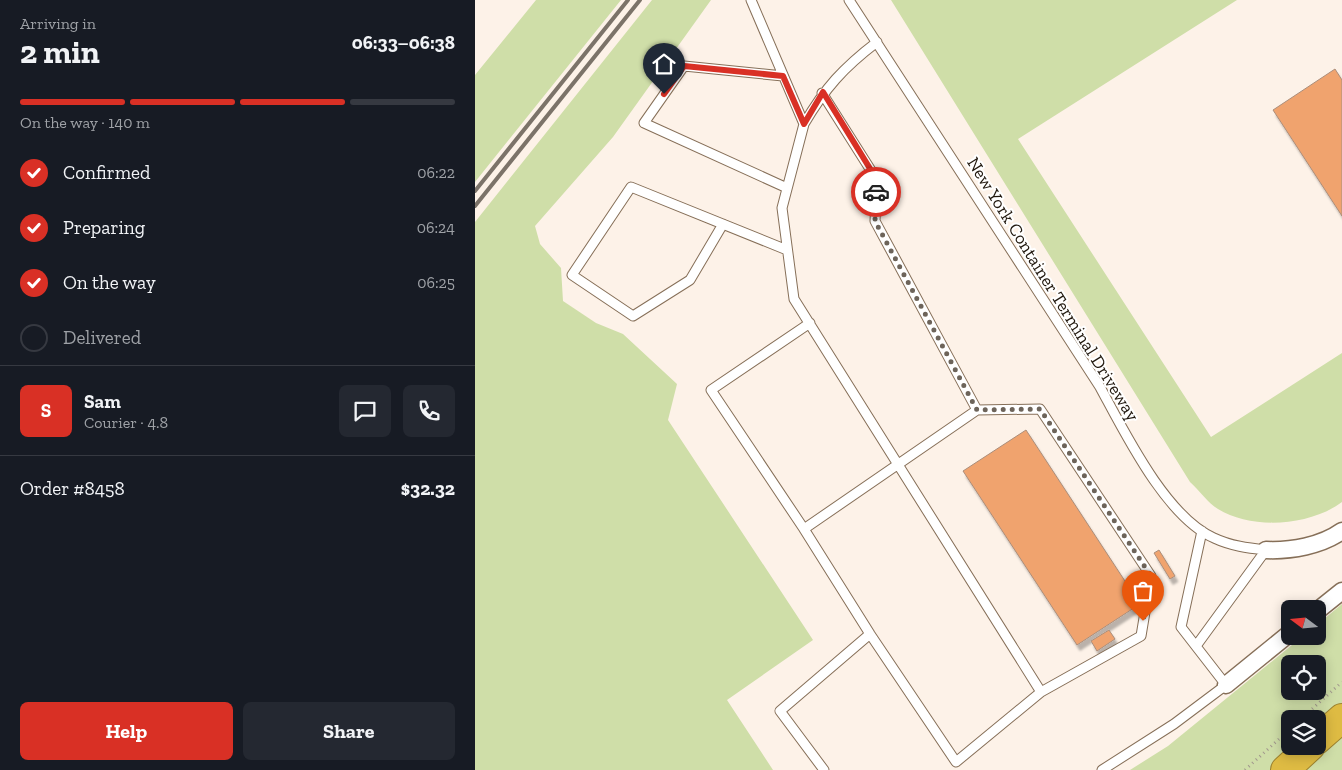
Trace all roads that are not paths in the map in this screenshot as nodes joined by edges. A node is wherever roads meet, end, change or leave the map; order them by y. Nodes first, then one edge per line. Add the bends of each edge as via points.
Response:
1 (751, 0) edge
2 (849, 0) edge
3 (877, 42) junction
4 (783, 76) junction
5 (823, 92) junction
6 (804, 124) junction
7 (787, 188) junction
8 (723, 224) junction
9 (787, 250) junction
10 (809, 323) junction
11 (977, 410) junction
12 (898, 465) junction
13 (804, 528) junction
14 (1202, 531) junction
15 (1342, 531) edge
16 (1266, 550) junction
17 (1342, 591) edge
18 (1326, 603) edge
19 (870, 634) junction
20 (1281, 640) edge
21 (1196, 646) junction
22 (1226, 685) junction
23 (1041, 692) junction
24 (1342, 718) edge
25 (1326, 732) edge
26 (1301, 755) edge
27 (824, 770) edge
28 (1102, 770) edge
29 (1285, 770) edge

1 - 4 lane
2 - 3 lane, New York Container Terminal Driveway
3 - 5 lane via 848,64
3 - 14 lane, New York Container Terminal Driveway via 1100,387 1162,491 1181,514
4 - 6 lane
4 - 7 lane via 684,66 644,123
5 - 6 lane
5 - 11 lane via 877,180 875,221
6 - 7 lane
7 - 9 lane via 781,208
8 - 8 lane via 631,187 572,275 633,316 691,280
8 - 9 lane
9 - 10 lane via 794,299
10 - 12 lane
10 - 13 lane via 711,390
11 - 12 lane
11 - 23 lane via 1040,409 1151,576 1141,636
12 - 13 lane
12 - 23 lane
13 - 19 lane
14 - 16 lane, New York Container Terminal Driveway via 1225,543
14 - 21 lane via 1181,627
15 - 16 street via 1310,545 1282,551
16 - 21 lane
17 - 18 street
19 - 23 lane via 956,762
19 - 27 lane via 780,711
20 - 22 street
21 - 22 lane
22 - 28 lane via 1174,724
24 - 25 highway
26 - 29 highway

